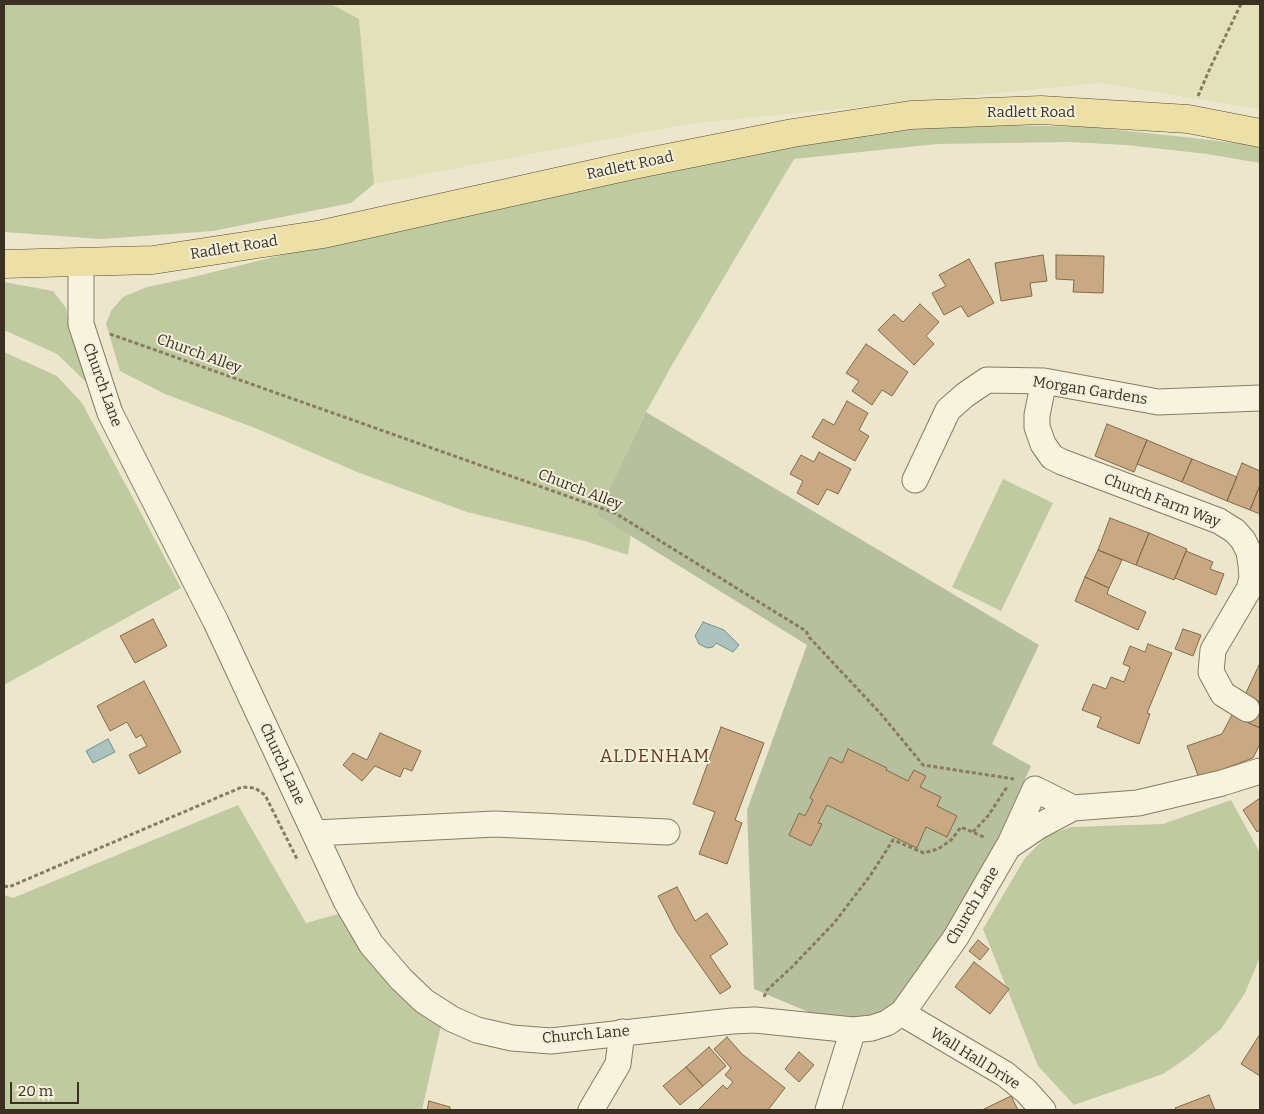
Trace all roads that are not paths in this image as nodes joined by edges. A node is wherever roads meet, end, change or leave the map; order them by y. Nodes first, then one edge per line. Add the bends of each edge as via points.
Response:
1 (1260, 133) edge
2 (81, 263) junction
3 (4, 264) edge
4 (1044, 381) junction
5 (1260, 398) edge
6 (914, 480) dead end
7 (1248, 709) dead end
8 (1260, 771) edge
9 (1073, 808) junction
10 (667, 832) dead end
11 (314, 833) junction
12 (1008, 848) junction
13 (903, 1012) junction
14 (853, 1030) junction
15 (622, 1032) junction
16 (591, 1110) edge
17 (828, 1110) edge
18 (1043, 1110) edge

1 - 2 main road, Radlett Road via 1188,119 1041,110 911,115 793,133 633,165 323,234 153,260
2 - 3 main road, Radlett Road
2 - 11 street, Church Lane via 81,324 110,413 216,622
4 - 5 street, Morgan Gardens via 1158,402
4 - 6 street, Morgan Gardens via 987,380 965,396 948,410
4 - 7 street, Church Farm Way via 1037,427 1052,457 1219,521 1243,540 1252,565 1249,589 1213,650 1211,672 1223,694
8 - 9 street, Church Lane via 1138,803
9 - 12 street, Church Lane
9 - 12 street via 1024,784
10 - 11 street via 495,824
11 - 15 street, Church Lane via 346,901 371,944 424,1001 452,1019 478,1030 512,1038 551,1041
12 - 13 street, Church Lane via 956,937
13 - 14 street, Church Lane via 887,1023
13 - 18 street, Wall Hall Drive via 1005,1074
14 - 15 street, Church Lane via 755,1020
14 - 17 street
15 - 16 street via 618,1064

